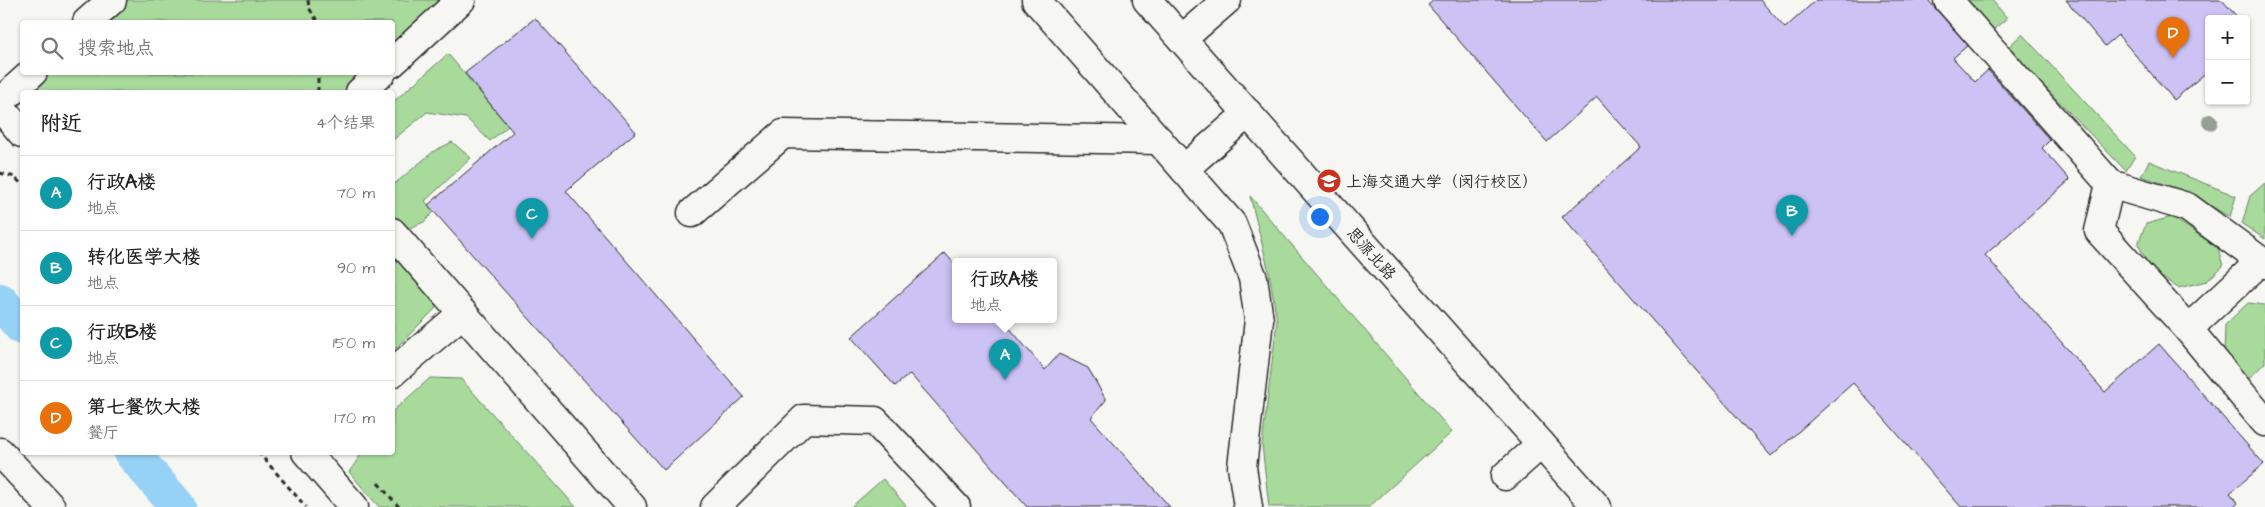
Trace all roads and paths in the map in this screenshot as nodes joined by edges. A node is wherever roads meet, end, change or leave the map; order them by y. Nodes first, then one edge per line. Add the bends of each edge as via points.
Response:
1 (112, 0) edge
2 (308, 0) edge
3 (461, 0) edge
4 (1036, 0) edge
5 (1147, 0) edge
6 (1227, 0) edge
7 (1948, 0) edge
8 (89, 20) edge
9 (317, 20) edge
10 (1182, 39) junction
11 (395, 60) edge
12 (30, 75) edge
13 (318, 75) edge
14 (379, 75) edge
15 (318, 90) edge
16 (362, 90) edge
17 (0, 102) edge
18 (0, 108) edge
19 (1248, 113) junction
20 (20, 131) edge
21 (1159, 140) junction
22 (1184, 169) junction
23 (0, 174) edge
24 (20, 183) edge
25 (2110, 184) junction
26 (692, 213) dead end
27 (395, 235) edge
28 (2263, 262) edge
29 (463, 313) junction
30 (2188, 330) junction
31 (395, 370) edge
32 (2265, 422) edge
33 (1541, 444) junction
34 (0, 452) edge
35 (261, 455) edge
36 (309, 455) edge
37 (1505, 476) dead end
38 (51, 507) edge
39 (306, 507) edge
40 (354, 507) edge
41 (632, 507) edge
42 (715, 507) edge
43 (956, 507) edge
44 (1248, 507) edge
45 (1597, 507) edge

1 - 8 lane
2 - 9 path
3 - 11 lane
4 - 21 lane
5 - 10 lane, 思源北路
6 - 10 lane
7 - 25 lane
10 - 19 lane, 思源北路
12 - 17 lane
13 - 15 path
14 - 16 lane
18 - 20 lane
19 - 22 lane
19 - 33 lane, 思源北路
21 - 22 lane
21 - 26 lane via 783,134
22 - 44 lane via 1232,224 1253,278 1259,320 1242,467
23 - 24 path via 15,177
25 - 28 lane via 2187,207
25 - 30 lane via 2099,231
27 - 29 lane
28 - 30 lane
29 - 31 lane
29 - 41 lane
30 - 32 lane
33 - 37 lane
33 - 45 lane, 思源北路
34 - 38 lane
35 - 39 path
36 - 40 lane
42 - 43 lane via 804,419 876,421

